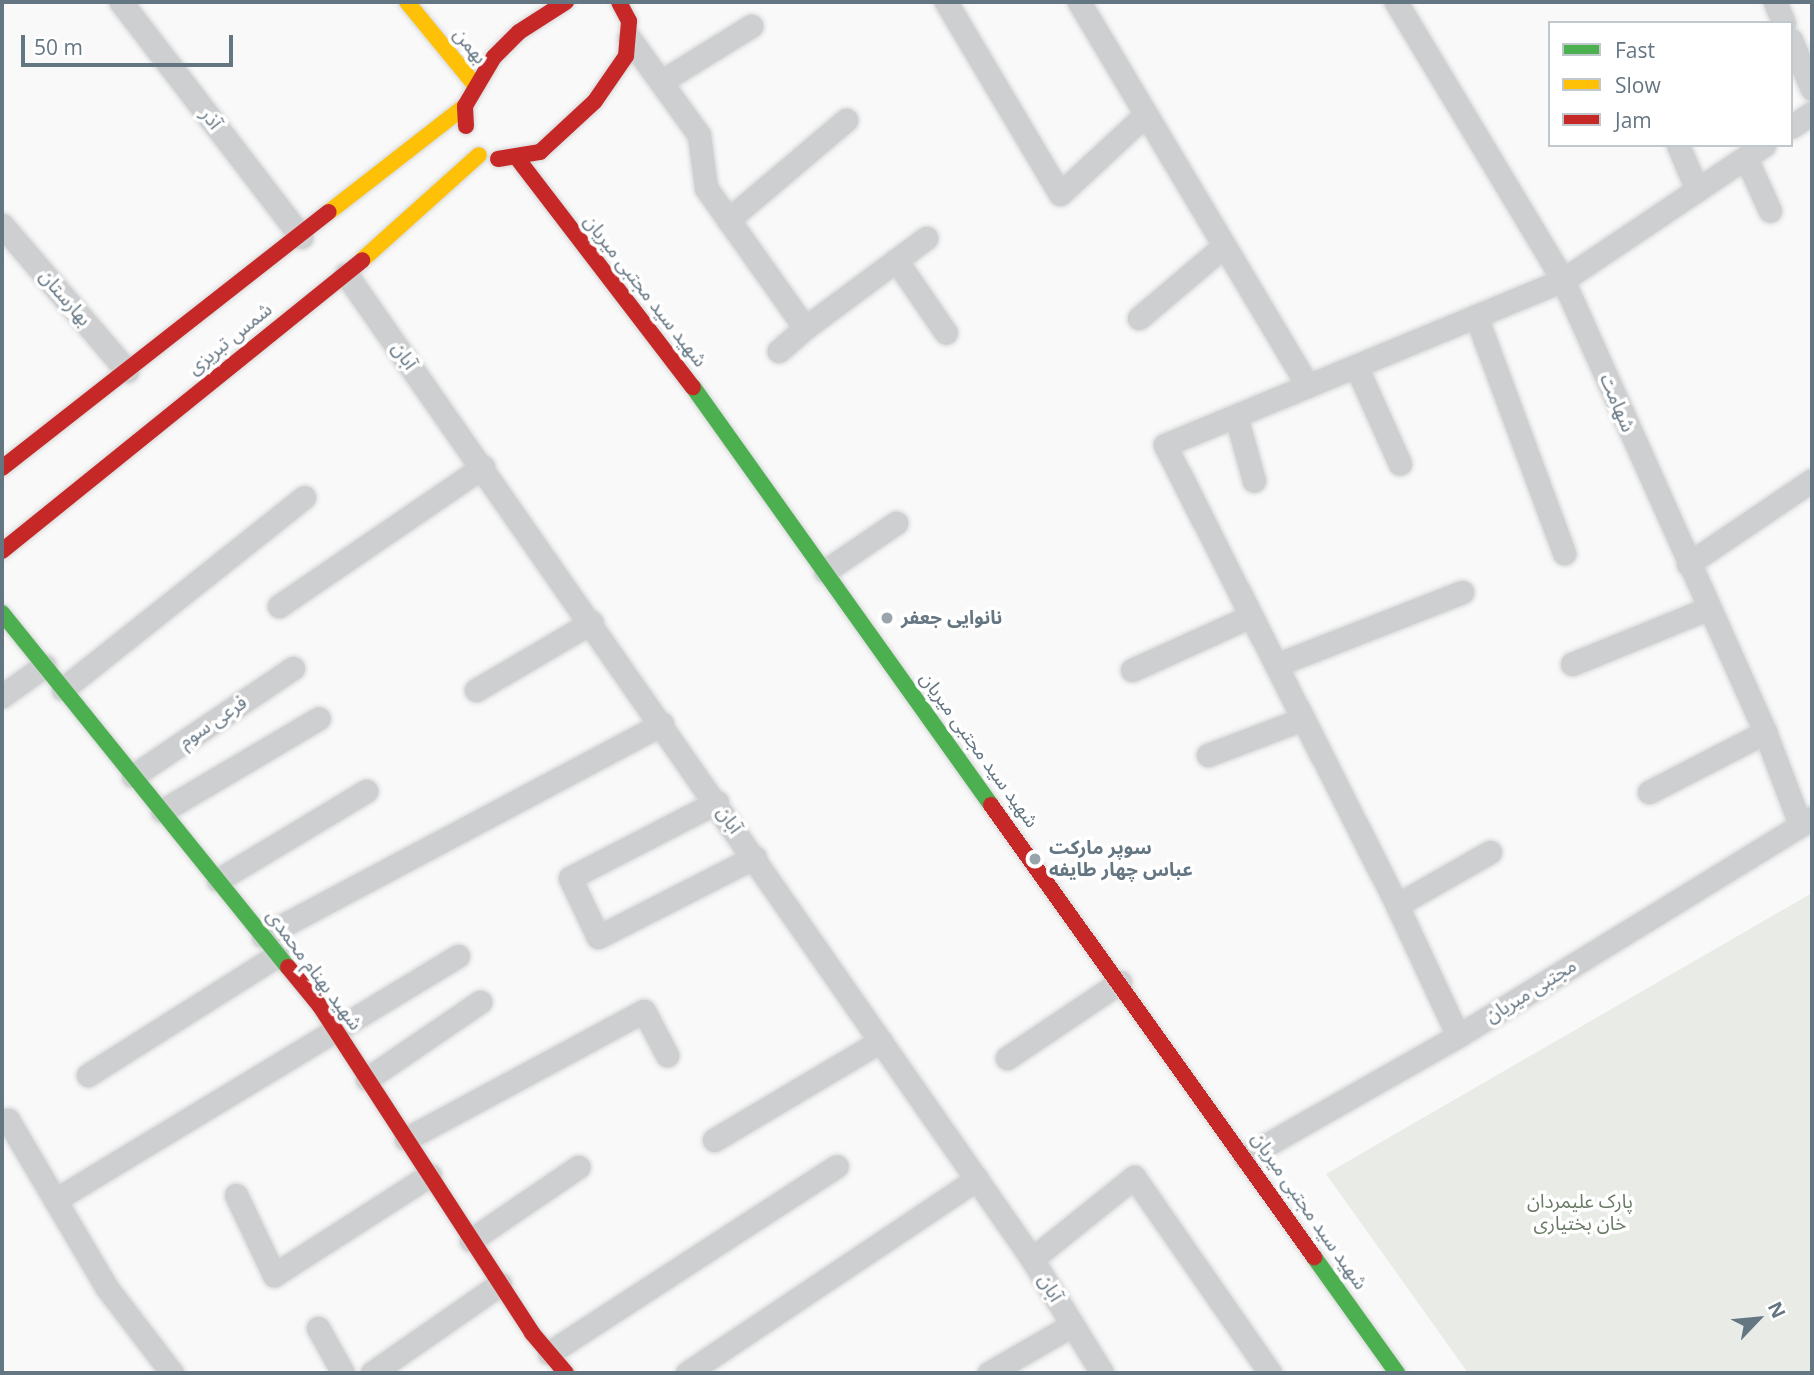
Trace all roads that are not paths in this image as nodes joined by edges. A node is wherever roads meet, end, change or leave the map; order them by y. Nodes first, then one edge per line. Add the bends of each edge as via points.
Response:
1 (121, 2) edge
2 (407, 2) edge
3 (566, 2) edge
4 (946, 2) edge
5 (1079, 2) edge
6 (1396, 2) edge
7 (1775, 2) edge
8 (627, 4) edge
9 (1783, 21) edge
10 (751, 26) dead end
11 (629, 38) junction
12 (1793, 45) edge
13 (662, 81) junction
14 (475, 85) junction
15 (1812, 89) edge
16 (464, 106) junction
17 (1812, 113) edge
18 (1146, 114) junction
19 (846, 120) dead end
20 (1793, 126) edge
21 (1679, 147) edge
22 (1755, 151) edge
23 (480, 155) junction
24 (517, 158) junction
25 (1697, 190) junction
26 (1770, 211) dead end
27 (728, 220) junction
28 (2, 225) edge
29 (301, 237) junction
30 (926, 238) dead end
31 (1224, 246) junction
32 (896, 260) junction
33 (346, 274) junction
34 (1563, 280) junction
35 (1476, 316) junction
36 (1139, 318) dead end
37 (804, 328) junction
38 (946, 333) dead end
39 (779, 351) dead end
40 (1356, 366) junction
41 (127, 371) junction
42 (1308, 386) junction
43 (1236, 416) junction
44 (1400, 464) dead end
45 (483, 467) junction
46 (2, 468) edge
47 (1812, 480) edge
48 (1254, 481) dead end
49 (304, 497) dead end
50 (896, 523) dead end
51 (2, 551) edge
52 (1564, 553) dead end
53 (1688, 564) junction
54 (825, 571) junction
55 (1462, 592) dead end
56 (279, 606) dead end
57 (1709, 608) junction
58 (2, 613) edge
59 (1251, 616) junction
60 (592, 622) junction
61 (1572, 664) dead end
62 (1276, 665) junction
63 (44, 666) junction
64 (293, 668) dead end
65 (1132, 670) dead end
66 (63, 689) junction
67 (476, 690) dead end
68 (2, 696) edge
69 (319, 718) dead end
70 (1303, 719) junction
71 (663, 724) junction
72 (1765, 732) junction
73 (1208, 755) dead end
74 (133, 776) junction
75 (366, 791) dead end
76 (1649, 792) dead end
77 (717, 802) junction
78 (162, 811) junction
79 (1806, 821) edge
80 (1490, 852) dead end
81 (754, 857) junction
82 (218, 880) junction
83 (1397, 905) junction
84 (263, 936) junction
85 (278, 955) junction
86 (458, 956) dead end
87 (1120, 982) junction
88 (480, 1002) dead end
89 (336, 1031) junction
90 (1458, 1037) junction
91 (881, 1041) junction
92 (667, 1055) dead end
93 (1007, 1058) dead end
94 (88, 1075) dead end
95 (367, 1079) junction
96 (2, 1123) edge
97 (406, 1139) junction
98 (715, 1140) dead end
99 (1245, 1157) junction
100 (837, 1166) dead end
101 (578, 1167) dead end
102 (430, 1175) junction
103 (977, 1179) junction
104 (236, 1195) dead end
105 (55, 1200) junction
106 (471, 1240) junction
107 (1032, 1258) junction
108 (500, 1284) junction
109 (1072, 1325) junction
110 (318, 1328) dead end
111 (549, 1353) junction
112 (172, 1373) edge
113 (343, 1373) edge
114 (372, 1373) edge
115 (566, 1373) edge
116 (687, 1373) edge
117 (989, 1373) edge
118 (1102, 1373) edge
119 (1270, 1373) edge
120 (1397, 1373) edge

1 - 29 street, آذر
2 - 14 street, بهمن
3 - 14 street via 519,32
4 - 18 street via 1060,194
5 - 18 street
6 - 34 street, شهامت
7 - 9 street
8 - 11 street
10 - 13 street
11 - 13 street
11 - 24 street via 626,56 578,120 540,152
12 - 15 street
13 - 27 street via 699,135 706,188
14 - 16 street
16 - 23 street via 467,131
16 - 29 street, شمس تبریزی
17 - 20 street
18 - 31 street
19 - 27 street
21 - 25 street
22 - 25 street
22 - 26 street
23 - 24 street
23 - 33 street, شمس تبریزی
24 - 54 street, شهید سید مجتبی میریان via 681,370
25 - 34 street
27 - 37 street
28 - 41 street, بهارستان
29 - 41 street, شمس تبریزی
30 - 32 street
31 - 36 street
31 - 42 street
32 - 37 street
32 - 38 street
33 - 45 street, آبان
33 - 51 street, شمس تبریزی
34 - 35 street
34 - 53 street, شهامت
35 - 40 street
35 - 52 street
37 - 39 street
40 - 42 street
40 - 44 street
41 - 46 street, شمس تبریزی
42 - 43 street
43 - 48 street
43 - 59 street via 1165,445
45 - 56 street
45 - 60 street, آبان
47 - 53 street
49 - 66 street
50 - 54 street
53 - 57 street, شهامت
54 - 87 street, شهید سید مجتبی میریان
55 - 62 street
57 - 61 street
57 - 72 street, شهامت
58 - 63 street, شهید بهنام محمدی
59 - 62 street
59 - 65 street
60 - 67 street
60 - 71 street, آبان
62 - 70 street
63 - 66 street, شهید بهنام محمدی
63 - 68 street
64 - 74 street, فرعی سوم
66 - 74 street, شهید بهنام محمدی
69 - 78 street
70 - 73 street
70 - 83 street
71 - 77 street, آبان
71 - 84 street
72 - 76 street
72 - 79 street, شهامت
74 - 78 street, شهید بهنام محمدی
75 - 82 street
77 - 81 street, آبان
77 - 81 street via 570,878 598,937
78 - 82 street, شهید بهنام محمدی
79 - 90 street, مجتبی میریان
80 - 83 street
81 - 91 street, آبان
82 - 84 street, شهید بهنام محمدی
83 - 90 street
84 - 85 street, شهید بهنام محمدی
85 - 89 street, شهید بهنام محمدی
85 - 94 street
86 - 89 street
87 - 93 street
87 - 99 street, شهید سید مجتبی میریان
88 - 95 street
89 - 95 street, شهید بهنام محمدی
89 - 105 street
90 - 99 street, مجتبی میریان
91 - 98 street
91 - 103 street, آبان
92 - 97 street via 644,1011
95 - 97 street, شهید بهنام محمدی
96 - 105 street via 8,1120
97 - 102 street, شهید بهنام محمدی
99 - 120 street, شهید سید مجتبی میریان
100 - 111 street
101 - 106 street
102 - 104 street via 274,1275
102 - 106 street, شهید بهنام محمدی
103 - 107 street, آبان
103 - 116 street
105 - 112 street via 107,1288
106 - 108 street, شهید بهنام محمدی
107 - 109 street, آبان
107 - 119 street via 1134,1178
108 - 111 street, شهید بهنام محمدی
108 - 114 street
109 - 117 street
109 - 118 street, آبان
110 - 113 street
111 - 115 street, شهید بهنام محمدی

